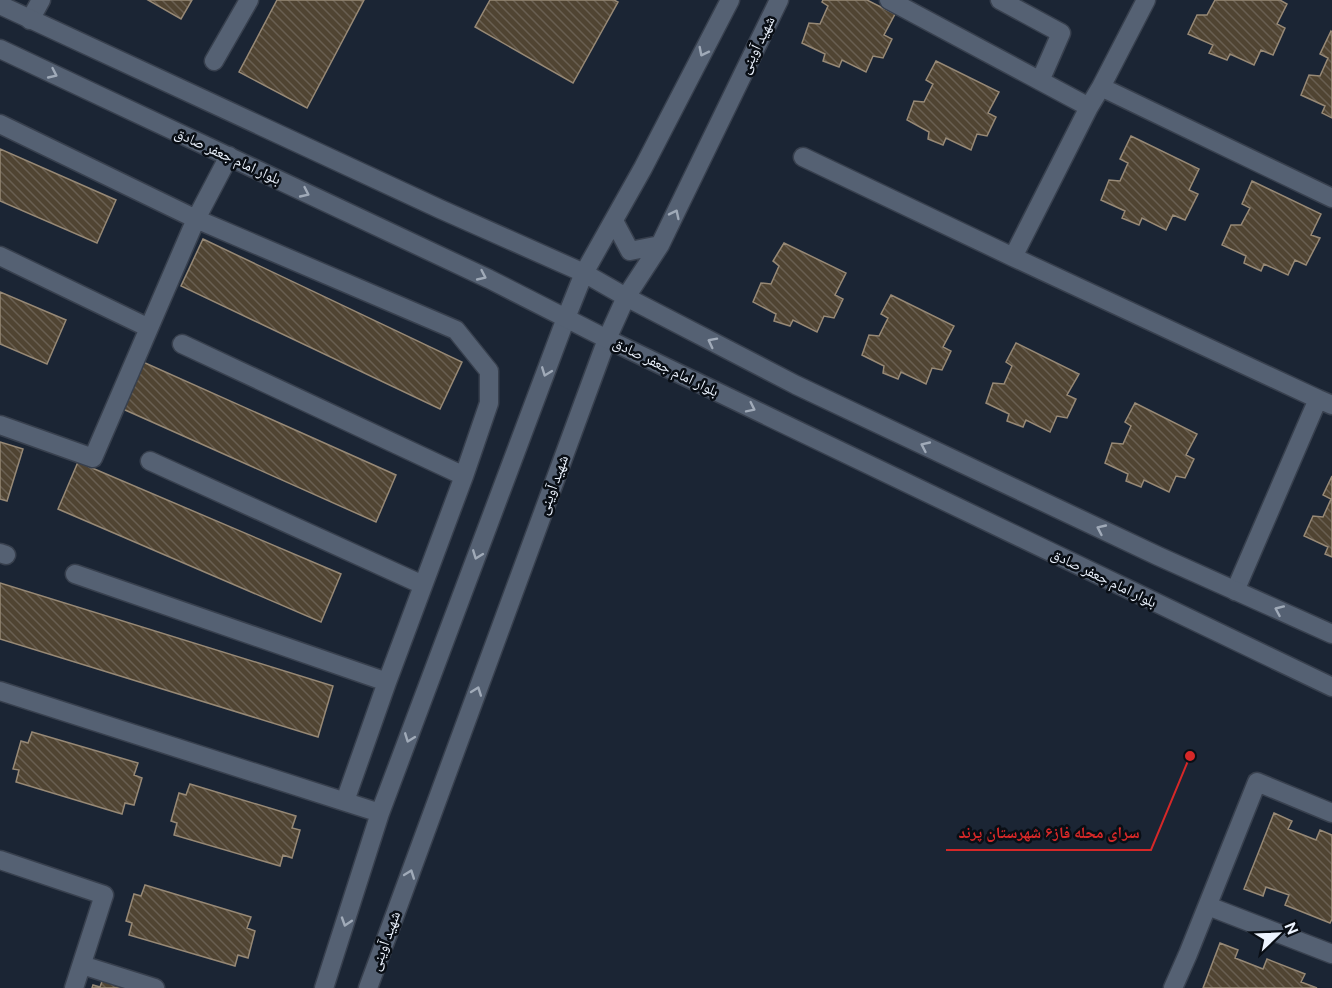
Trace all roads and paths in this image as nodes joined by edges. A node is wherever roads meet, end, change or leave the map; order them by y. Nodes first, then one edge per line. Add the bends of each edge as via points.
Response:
1 (41, 0) edge
2 (249, 0) edge
3 (730, 0) edge
4 (779, 0) edge
5 (889, 0) edge
6 (1000, 0) edge
7 (1146, 0) edge
8 (0, 5) edge
9 (30, 20) junction
10 (0, 49) edge
11 (214, 62) dead end
12 (1040, 81) junction
13 (1101, 87) junction
14 (1089, 107) junction
15 (0, 124) edge
16 (229, 156) junction
17 (803, 157) dead end
18 (1332, 198) edge
19 (196, 219) junction
20 (614, 221) junction
21 (660, 245) junction
22 (0, 256) edge
23 (1013, 257) junction
24 (584, 273) junction
25 (626, 297) junction
26 (566, 318) junction
27 (149, 328) junction
28 (607, 339) junction
29 (183, 344) dead end
30 (1325, 402) edge
31 (0, 425) edge
32 (150, 461) dead end
33 (464, 476) junction
34 (75, 574) dead end
35 (423, 585) junction
36 (1235, 591) junction
37 (1332, 634) edge
38 (387, 682) junction
39 (1332, 687) edge
40 (0, 691) edge
41 (345, 801) junction
42 (380, 813) junction
43 (1332, 813) edge
44 (0, 860) edge
45 (1208, 906) junction
46 (1332, 954) edge
47 (82, 965) junction
48 (74, 988) edge
49 (155, 988) edge
50 (324, 988) edge
51 (368, 988) edge
52 (1173, 988) edge

1 - 9 street
2 - 11 street
3 -> 20 street
21 -> 4 street, شهید آوینی
5 - 12 street
6 - 12 street via 1061,33
7 - 13 street
8 - 9 street
9 - 24 street
10 -> 16 street, بلوار امام جعفر صادق
12 - 14 street
13 - 14 street
13 - 18 street
14 - 23 street
15 - 19 street
16 - 19 street
16 -> 26 street, بلوار امام جعفر صادق
17 - 23 street
19 - 27 street
19 - 33 street via 456,330 489,371 489,403
20 - 21 street via 630,251
20 - 24 street
21 - 25 street, شهید آوینی
22 - 27 street
23 - 30 street
24 - 25 street
24 - 26 street
25 - 28 street, شهید آوینی
36 -> 25 street via 796,385
26 - 28 street, بلوار امام جعفر صادق
26 -> 42 street
27 - 31 street via 93,458
28 -> 39 street, بلوار امام جعفر صادق
51 -> 28 street, شهید آوینی
29 - 33 street
30 - 36 street
32 - 35 street
33 - 35 street
34 - 38 street
35 - 38 street
37 -> 36 street
38 - 41 street
40 - 41 street
41 - 42 street
42 -> 50 street
43 - 45 street via 1257,782
44 - 47 street via 104,894
45 - 46 street
45 - 52 street
47 - 48 street
47 - 49 street

